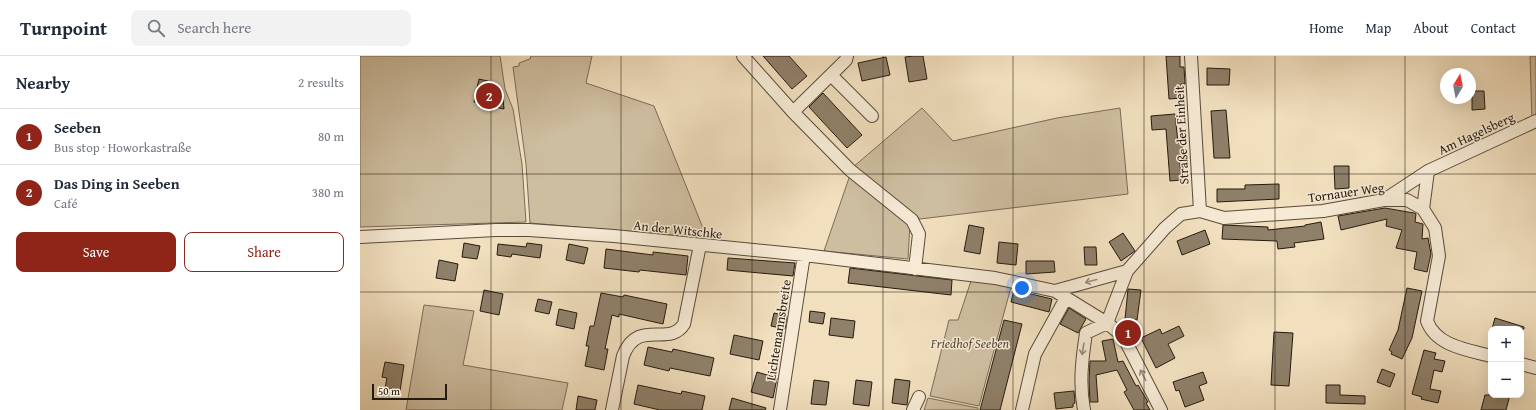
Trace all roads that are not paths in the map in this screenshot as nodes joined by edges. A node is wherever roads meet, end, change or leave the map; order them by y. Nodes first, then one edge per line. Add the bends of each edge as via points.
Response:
1 (743, 56) edge
2 (847, 56) edge
3 (1191, 56) edge
4 (831, 75) junction
5 (792, 112) junction
6 (872, 116) dead end
7 (1536, 121) edge
8 (1428, 171) junction
9 (1384, 200) junction
10 (1423, 209) junction
11 (1200, 212) junction
12 (360, 237) edge
13 (700, 245) junction
14 (804, 255) junction
15 (915, 269) junction
16 (1127, 271) junction
17 (1055, 291) junction
18 (1066, 298) junction
19 (1107, 323) junction
20 (1488, 355) edge
21 (1524, 365) edge
22 (1536, 368) edge
23 (919, 397) dead end
24 (612, 410) edge
25 (780, 410) edge
26 (913, 410) edge
27 (1022, 410) edge
28 (1084, 410) edge
29 (1161, 410) edge

1 - 5 street
2 - 4 street
3 - 11 street, Straße der Einheit
4 - 5 street
4 - 6 street
5 - 15 street via 850,170 912,220 918,234
7 - 8 street, Am Hagelsberg
8 - 9 street, Am Hagelsberg
8 - 10 street, Am Hagelsberg
9 - 10 street, Tornauer Weg via 1407,200
9 - 11 street, Tornauer Weg via 1323,211 1224,218
10 - 20 street via 1435,228 1439,256 1427,321 1429,327 1433,333 1450,344
11 - 16 street, Tornauer Weg via 1181,214
12 - 13 street, An der Witschke via 520,230
13 - 14 street, An der Witschke
13 - 24 street via 684,324 672,333 643,335 633,339 625,349
14 - 15 street, An der Witschke
14 - 25 street, Lichtemannsbreite
15 - 17 street, An der Witschke via 992,278
16 -> 17 street
16 - 19 street
17 - 18 street
18 - 19 street
18 - 27 street via 1035,354
19 -> 28 street via 1086,333 1081,362
29 -> 19 street via 1123,336
21 - 22 street
23 - 26 street

